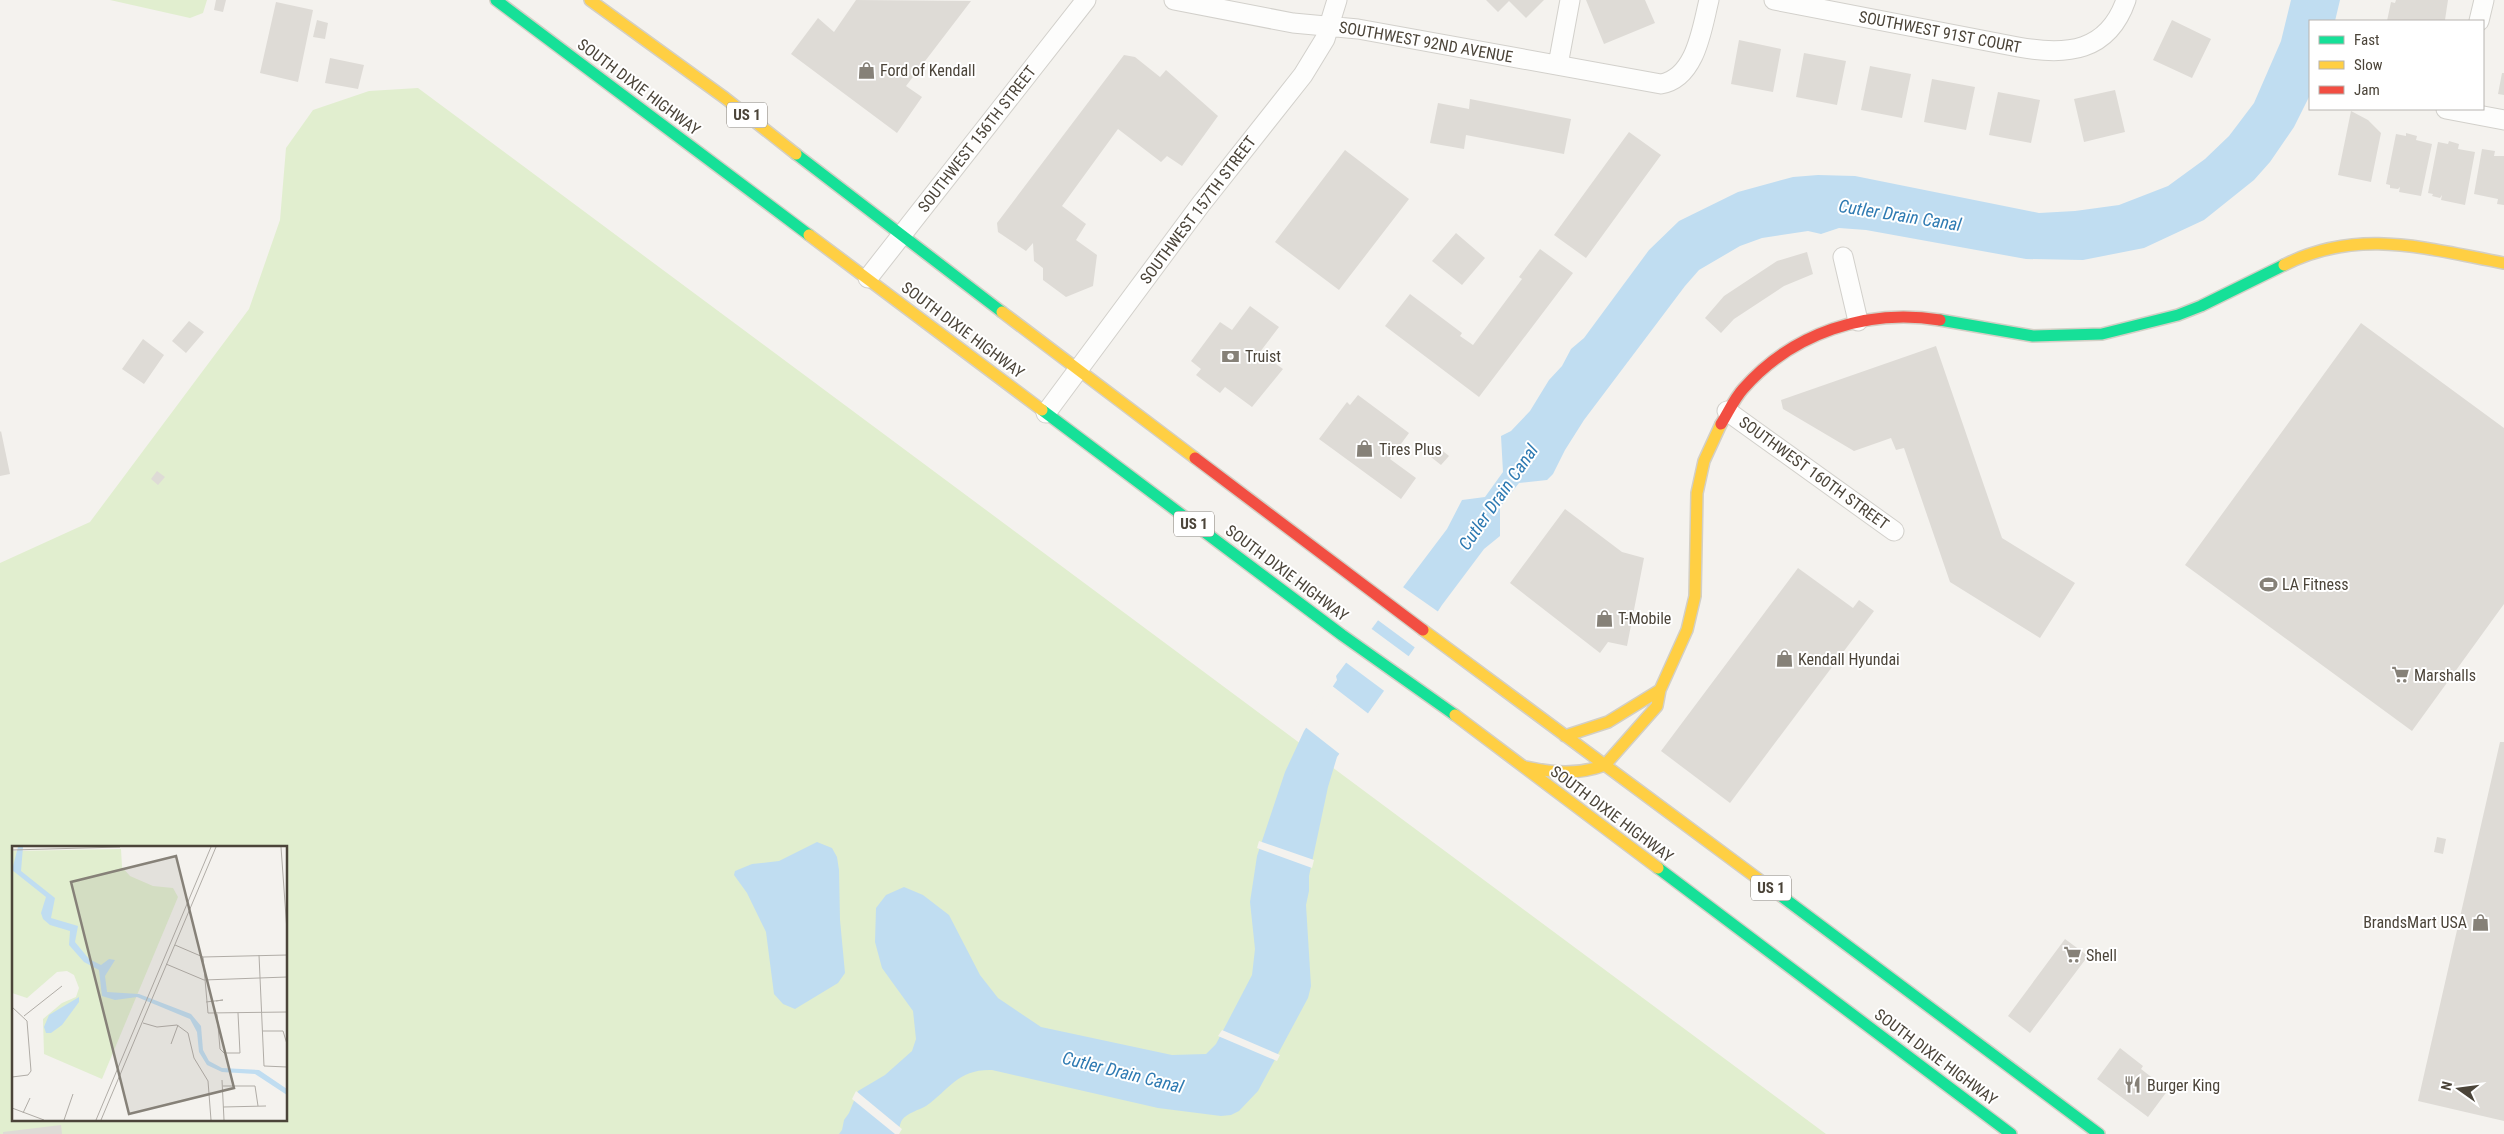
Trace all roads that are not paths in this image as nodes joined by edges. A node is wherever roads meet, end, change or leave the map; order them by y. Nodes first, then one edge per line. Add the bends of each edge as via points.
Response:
1 (496, 0) edge
2 (590, 0) edge
3 (1086, 0) edge
4 (1174, 0) edge
5 (1337, 0) edge
6 (1570, 0) edge
7 (1709, 0) edge
8 (1774, 0) edge
9 (2126, 0) edge
10 (2484, 0) edge
11 (2479, 20) edge
12 (1330, 26) junction
13 (1558, 65) junction
14 (2455, 110) edge
15 (2504, 120) edge
16 (901, 236) junction
17 (1843, 257) dead end
18 (2504, 264) edge
19 (868, 278) junction
20 (1858, 321) junction
21 (1080, 370) junction
22 (1727, 411) junction
23 (1046, 413) junction
24 (1894, 530) dead end
25 (1660, 690) junction
26 (1565, 736) junction
27 (1605, 765) junction
28 (1520, 766) junction
29 (2011, 1134) edge
30 (2099, 1134) edge

1 - 19 main road, SOUTH DIXIE HIGHWAY / US 1
2 - 16 main road, US 1 via 725,98
3 - 16 street, SOUTHWEST 156TH STREET
4 - 12 street, SOUTHWEST 92ND AVENUE via 1293,23
5 - 12 street, SOUTHWEST 157TH STREET
6 - 13 street
7 - 13 street, SOUTHWEST 92ND AVENUE via 1689,63 1678,78 1670,82 1651,84
8 - 9 street, SOUTHWEST 91ST COURT via 2026,48 2057,51 2078,48 2105,36 2118,19
10 - 11 street
12 - 13 street, SOUTHWEST 92ND AVENUE
12 - 21 street, SOUTHWEST 157TH STREET via 1303,75 1092,348
14 - 15 street
16 - 19 street, SOUTHWEST 156TH STREET
16 - 21 main road, US 1
17 - 20 street
18 - 20 main road via 2392,243 2344,244 2299,257 2178,315 2102,334 2033,336 1906,316
19 - 23 main road, SOUTH DIXIE HIGHWAY / US 1
20 - 22 main road via 1809,339 1770,362 1742,390
21 - 23 street, SOUTHWEST 157TH STREET
21 - 26 main road, US 1
22 - 24 street, SOUTHWEST 160TH STREET
22 - 25 main road, SOUTHWEST 160TH STREET via 1709,447 1697,493 1694,528 1696,572 1691,614
23 - 28 main road, SOUTH DIXIE HIGHWAY / US 1
25 - 26 main road via 1608,722
25 - 27 main road, SOUTHWEST 160TH STREET via 1657,706 1650,716
26 - 27 main road, US 1
27 - 28 main road via 1588,772 1565,774
27 - 30 main road, US 1
28 - 29 main road, SOUTH DIXIE HIGHWAY / US 1

